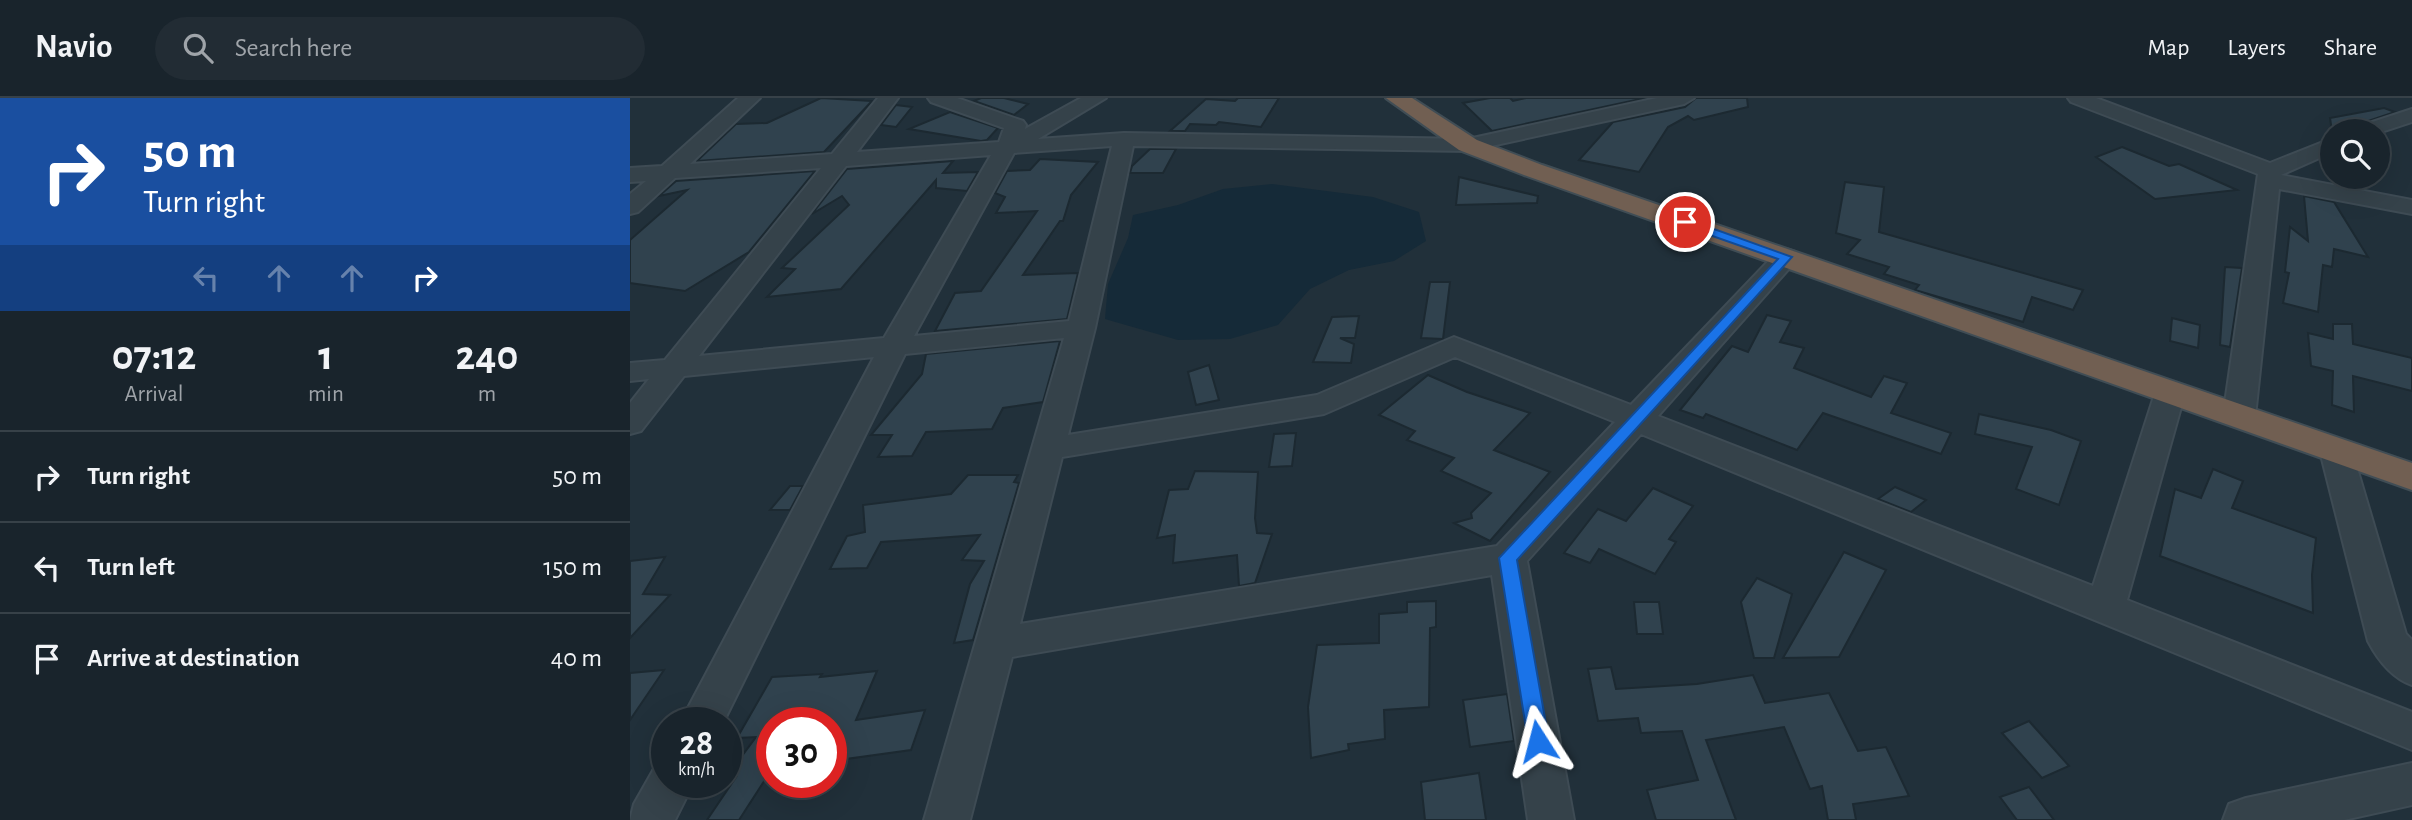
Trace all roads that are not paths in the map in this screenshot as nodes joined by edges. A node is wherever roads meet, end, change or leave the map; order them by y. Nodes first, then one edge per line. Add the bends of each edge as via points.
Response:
1 (750, 98) edge
2 (888, 98) edge
3 (938, 98) edge
4 (1096, 98) edge
5 (1397, 98) edge
6 (1684, 98) edge
7 (2078, 98) edge
8 (2412, 115) edge
9 (2390, 122) edge
10 (1124, 139) junction
11 (1468, 145) junction
12 (1007, 147) junction
13 (2320, 151) edge
14 (842, 160) junction
15 (665, 173) junction
16 (630, 175) edge
17 (2270, 176) junction
18 (630, 207) edge
19 (2412, 207) edge
20 (1786, 257) junction
21 (1082, 328) junction
22 (894, 346) junction
23 (673, 368) junction
24 (630, 372) edge
25 (2170, 393) junction
26 (2239, 417) junction
27 (1636, 420) junction
28 (630, 424) edge
29 (1048, 449) junction
30 (2336, 451) junction
31 (2412, 477) edge
32 (1508, 558) junction
33 (2105, 608) junction
34 (995, 644) junction
35 (2412, 668) edge
36 (709, 707) edge
37 (2412, 731) edge
38 (2412, 784) edge
39 (663, 798) edge
40 (651, 820) edge
41 (947, 820) edge
42 (1551, 820) edge
43 (2246, 820) edge

1 - 15 street
2 - 14 street
3 - 12 street via 1016,125
4 - 12 street
5 - 11 highway
6 - 11 street
7 - 17 street
8 - 9 street
10 - 11 street
10 - 12 street
10 - 21 street
11 - 20 highway
12 - 14 street
12 - 22 street
13 - 17 street
14 - 15 street
14 - 23 street
15 - 16 street
15 - 18 street
17 - 19 street
17 - 26 street
20 - 25 highway
20 - 27 street
21 - 22 street
21 - 29 street
22 - 23 street
22 - 36 street
23 - 24 street
23 - 28 street
25 - 26 highway
25 - 33 street
26 - 30 highway
27 - 29 street via 1454,346 1324,404
27 - 32 street
27 - 33 street
29 - 34 street
30 - 31 highway
30 - 35 street via 2388,641
32 - 34 street
32 - 42 street
33 - 37 street
34 - 41 street
38 - 43 street
39 - 40 street

